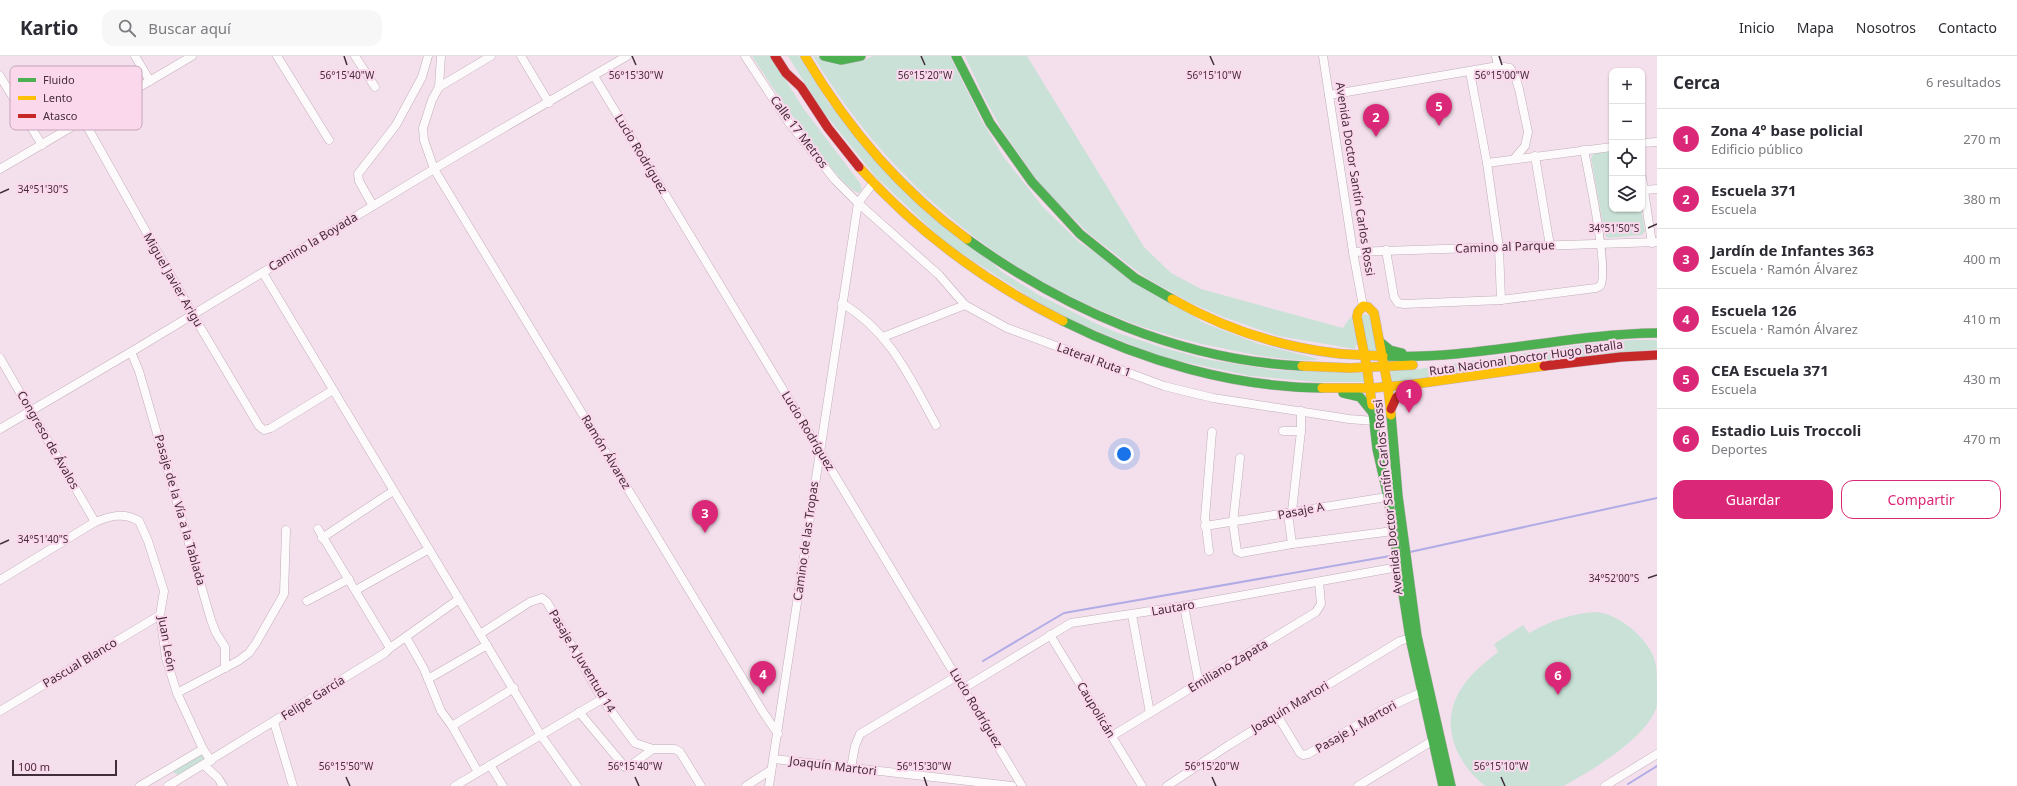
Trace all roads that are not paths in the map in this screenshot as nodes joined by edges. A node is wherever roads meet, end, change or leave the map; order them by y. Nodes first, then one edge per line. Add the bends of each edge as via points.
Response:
1 (135, 56) edge
2 (192, 56) edge
3 (277, 56) edge
4 (355, 56) edge
5 (428, 56) edge
6 (441, 56) edge
7 (491, 56) edge
8 (521, 56) edge
9 (627, 56) edge
10 (745, 56) edge
11 (776, 56) edge
12 (783, 56) edge
13 (805, 56) edge
14 (824, 56) edge
15 (861, 56) edge
16 (956, 56) edge
17 (1323, 56) edge
18 (1496, 56) edge
19 (141, 66) edge
20 (1498, 66) junction
21 (142, 68) edge
22 (1470, 72) junction
23 (0, 76) edge
24 (594, 76) junction
25 (150, 81) junction
26 (142, 86) edge
27 (800, 86) junction
28 (375, 87) dead end
29 (439, 87) junction
30 (10, 92) edge
31 (1329, 95) junction
32 (549, 103) junction
33 (33, 130) edge
34 (68, 130) edge
35 (89, 130) edge
36 (329, 140) dead end
37 (1657, 142) edge
38 (1645, 143) edge
39 (42, 145) junction
40 (1609, 147) edge
41 (1584, 150) junction
42 (1535, 156) junction
43 (1514, 159) junction
44 (1487, 163) junction
45 (0, 169) edge
46 (434, 169) junction
47 (874, 182) junction
48 (1657, 189) edge
49 (1645, 190) edge
50 (1645, 195) edge
51 (858, 204) junction
52 (373, 206) junction
53 (1654, 243) edge
54 (1601, 244) junction
55 (1550, 246) junction
56 (1499, 248) junction
57 (1386, 250) junction
58 (1353, 252) junction
59 (263, 272) junction
60 (1501, 300) junction
61 (842, 303) junction
62 (966, 305) junction
63 (1363, 306) junction
64 (193, 315) junction
65 (1657, 333) edge
66 (883, 337) junction
67 (1380, 342) junction
68 (1507, 350) junction
69 (131, 352) junction
70 (1657, 355) edge
71 (1366, 357) junction
72 (1383, 357) junction
73 (1407, 357) junction
74 (0, 358) edge
75 (1367, 368) junction
76 (1385, 368) junction
77 (1330, 369) junction
78 (1411, 385) junction
79 (1388, 387) junction
80 (1330, 388) junction
81 (1370, 388) junction
82 (333, 390) junction
83 (1391, 409) junction
84 (31, 410) junction
85 (1301, 412) junction
86 (1374, 417) junction
87 (936, 425) dead end
88 (0, 429) edge
89 (1283, 431) dead end
90 (1301, 431) junction
91 (1212, 432) dead end
92 (1395, 447) junction
93 (820, 449) junction
94 (1377, 449) junction
95 (1240, 458) dead end
96 (393, 491) junction
97 (1398, 496) junction
98 (1388, 497) junction
99 (1290, 513) junction
100 (95, 522) junction
101 (1233, 523) junction
102 (1205, 526) junction
103 (318, 529) dead end
104 (286, 530) dead end
105 (1393, 531) junction
106 (322, 538) junction
107 (1292, 544) junction
108 (429, 549) junction
109 (1209, 552) dead end
110 (1398, 567) junction
111 (349, 579) junction
112 (0, 580) edge
113 (1319, 582) junction
114 (356, 590) junction
115 (459, 600) junction
116 (307, 601) dead end
117 (1184, 606) junction
118 (160, 615) junction
119 (1132, 615) junction
120 (480, 634) junction
121 (406, 636) junction
122 (1050, 636) junction
123 (1413, 637) junction
124 (487, 645) junction
125 (390, 648) junction
126 (225, 668) junction
127 (957, 676) junction
128 (428, 679) junction
129 (1199, 684) junction
130 (514, 688) junction
131 (964, 688) junction
132 (1425, 689) junction
133 (177, 693) junction
134 (602, 698) junction
135 (0, 711) edge
136 (579, 712) junction
137 (1150, 713) junction
138 (1277, 715) junction
139 (274, 722) junction
140 (452, 726) junction
141 (540, 734) junction
142 (778, 734) junction
143 (1112, 736) junction
144 (1436, 739) junction
145 (203, 749) junction
146 (653, 749) junction
147 (1657, 754) edge
148 (774, 759) junction
149 (208, 763) junction
150 (490, 765) junction
151 (852, 768) junction
152 (771, 770) junction
153 (478, 772) junction
154 (140, 786) edge
155 (168, 786) edge
156 (223, 786) edge
157 (293, 786) edge
158 (455, 786) edge
159 (503, 786) edge
160 (577, 786) edge
161 (701, 786) edge
162 (746, 786) edge
163 (769, 786) edge
164 (1012, 786) edge
165 (1022, 786) edge
166 (1142, 786) edge
167 (1167, 786) edge
168 (1358, 786) edge
169 (1443, 786) edge
170 (1451, 786) edge
171 (1605, 786) edge

1 - 19 street
2 - 25 street
3 - 36 street
4 - 28 street
5 - 52 street via 422,77 396,125 358,174 359,181
6 - 29 street
7 - 29 street
8 - 32 street
9 - 24 street, Camino la Boyada
10 - 51 street, Calle 17 Metros via 789,123
11 - 27 main road, Ruta Nacional Doctor Hugo Batalla via 786,73
12 - 27 main road
13 - 77 main road via 839,109 889,170 959,233 1026,281 1088,313 1163,341 1247,361
14 - 15 main road via 841,60
16 - 71 main road, Ruta Nacional Doctor Hugo Batalla via 981,109 1016,164 1060,216 1110,261 1173,302 1228,327 1300,348
17 - 31 street, Avenida Doctor Santín Carlos Rossi
18 - 20 street
20 - 22 street
20 - 43 street via 1510,68 1515,76 1528,132 1525,146
21 - 25 street
22 - 31 street
22 - 44 street
23 - 30 street
24 - 32 street, Camino la Boyada
24 - 93 street, Lucio Rodríguez
25 - 26 street
27 - 47 main road, Ruta Nacional Doctor Hugo Batalla via 843,147
29 - 46 street, Ramón Álvarez via 423,128 424,140
31 - 58 street, Avenida Doctor Santín Carlos Rossi
32 - 46 street, Camino la Boyada
33 - 39 street
34 - 39 street
35 - 64 street, Miguel Javier Arigu
37 - 38 street
39 - 45 street
40 - 41 street
41 - 42 street
41 - 54 street
42 - 43 street
42 - 55 street
43 - 44 street
44 - 56 street
46 - 52 street, Camino la Boyada
46 - 142 street, Ramón Álvarez
47 - 51 street, Camino de las Tropas
47 - 80 main road, Ruta Nacional Doctor Hugo Batalla via 918,226 949,252 1012,295 1076,329 1126,350 1181,367 1279,386
48 - 49 street
50 - 53 street
51 - 61 street, Camino de las Tropas
51 - 62 street, Lateral Ruta 1 via 939,275
52 - 59 street, Camino la Boyada
53 - 54 street, Camino al Parque
54 - 55 street, Camino al Parque
54 - 60 street via 1603,279 1600,286
55 - 56 street, Camino al Parque
56 - 57 street, Camino al Parque
56 - 60 street
57 - 58 street, Camino al Parque
57 - 60 street via 1394,297 1398,303
58 - 63 street, Avenida Doctor Santín Carlos Rossi
59 - 64 street, Camino la Boyada
59 - 82 street
61 - 66 street via 861,314
61 - 93 street, Camino de las Tropas
62 - 66 street
62 - 85 street, Lateral Ruta 1 via 1007,328 1164,386 1213,398
63 - 67 main road, Avenida Doctor Santín Carlos Rossi via 1374,313
63 - 71 main road, Avenida Doctor Santín Carlos Rossi via 1357,317
64 - 69 street, Camino la Boyada
64 - 82 street, Miguel Javier Arigu via 259,426 264,430
65 - 68 main road, Ruta Nacional Doctor Hugo Batalla via 1600,336
66 - 87 street
67 - 72 main road, Avenida Doctor Santín Carlos Rossi
67 - 73 main road via 1384,347
68 - 73 main road, Ruta Nacional Doctor Hugo Batalla
68 - 76 main road
69 - 84 street, Camino la Boyada
69 - 126 street, Pasaje de la Vía a la Tablada via 139,371 211,620 225,647
70 - 78 main road, Ruta Nacional Doctor Hugo Batalla via 1591,359
71 - 72 main road, Ruta Nacional Doctor Hugo Batalla
71 - 75 main road, Avenida Doctor Santín Carlos Rossi
71 - 77 main road
72 - 73 main road, Ruta Nacional Doctor Hugo Batalla
72 - 76 main road, Avenida Doctor Santín Carlos Rossi
74 - 84 street, Congreso de Ávalos
75 - 76 main road
75 - 77 main road
75 - 81 main road, Avenida Doctor Santín Carlos Rossi
76 - 79 main road, Avenida Doctor Santín Carlos Rossi
78 - 79 main road, Ruta Nacional Doctor Hugo Batalla
78 - 83 main road via 1396,398
79 - 81 main road, Ruta Nacional Doctor Hugo Batalla
79 - 83 main road, Avenida Doctor Santín Carlos Rossi
80 - 81 main road, Ruta Nacional Doctor Hugo Batalla
80 - 86 main road via 1339,393 1360,396
81 - 86 main road, Avenida Doctor Santín Carlos Rossi
82 - 96 street
83 - 92 main road, Avenida Doctor Santín Carlos Rossi
84 - 88 street, Camino la Boyada
84 - 100 street, Congreso de Ávalos
85 - 86 street, Lateral Ruta 1 via 1349,419
85 - 90 street
86 - 94 main road, Avenida Doctor Santín Carlos Rossi
89 - 90 street
90 - 99 street
91 - 102 street
92 - 94 main road via 1386,452
92 - 97 main road, Avenida Doctor Santín Carlos Rossi
93 - 127 street, Lucio Rodríguez
93 - 142 street, Camino de las Tropas
94 - 98 main road, Avenida Doctor Santín Carlos Rossi
95 - 101 street
96 - 106 street
96 - 108 street
97 - 98 street, Pasaje A
97 - 123 main road, Avenida Doctor Santín Carlos Rossi
98 - 99 street, Pasaje A
98 - 105 main road, Avenida Doctor Santín Carlos Rossi
99 - 101 street, Pasaje A
99 - 107 street
100 - 112 street, Juan León
100 - 118 street, Juan León via 122,515 141,523 164,591
101 - 102 street, Pasaje A
101 - 107 street via 1236,551 1241,553
102 - 109 street
103 - 106 street
104 - 126 street via 284,594 249,653
105 - 107 street
105 - 110 main road, Avenida Doctor Santín Carlos Rossi
106 - 111 street
108 - 114 street
108 - 115 street
110 - 113 street, Lautaro
110 - 123 main road, Avenida Doctor Santín Carlos Rossi
111 - 114 street
111 - 116 street
113 - 117 street, Lautaro
113 - 129 street, Emiliano Zapata via 1321,604 1316,612
114 - 125 street
115 - 120 street
115 - 121 street, Felipe García
117 - 119 street, Lautaro
117 - 129 street
118 - 133 street, Juan León via 166,658
118 - 135 street, Pascual Blanco
119 - 122 street, Lautaro via 1071,623
119 - 137 street
120 - 124 street
120 - 134 street, Pasaje A Juventud 14 via 530,602 542,598 547,602
121 - 125 street, Felipe García
121 - 128 street
122 - 131 street, Lautaro
122 - 143 street, Caupolicán
123 - 132 main road, Avenida Doctor Santín Carlos Rossi
123 - 138 street, Joaquín Martori via 1400,641
124 - 128 street
124 - 130 street
125 - 139 street, Felipe García
126 - 133 street
127 - 131 street, Lucio Rodríguez
127 - 151 street via 860,734 855,746
128 - 140 street via 441,711
129 - 137 street, Emiliano Zapata
130 - 140 street
130 - 141 street
131 - 165 street, Lucio Rodríguez
132 - 138 street, Pasaje J. Martori via 1387,707 1303,755
132 - 144 main road, Avenida Doctor Santín Carlos Rossi
133 - 145 street, Juan León
134 - 136 street
134 - 146 street, Pasaje A Juventud 14 via 636,744
136 - 141 street
136 - 146 street via 625,767
137 - 143 street, Emiliano Zapata
138 - 167 street, Joaquín Martori
139 - 149 street
139 - 157 street, Felipe García
140 - 153 street
141 - 150 street
141 - 160 street
142 - 148 street, Camino de las Tropas
143 - 166 street, Caupolicán
144 - 168 street
144 - 169 main road, Avenida Doctor Santín Carlos Rossi
144 - 170 main road, Avenida Doctor Santín Carlos Rossi
145 - 149 street, Juan León
145 - 154 street
146 - 161 street via 675,749 680,752
147 - 171 street
148 - 151 street, Joaquín Martori
148 - 152 street, Camino de las Tropas
149 - 155 street
149 - 156 street, Juan León
150 - 153 street
150 - 159 street
151 - 164 street, Joaquín Martori
152 - 162 street
152 - 163 street, Camino de las Tropas
153 - 158 street

